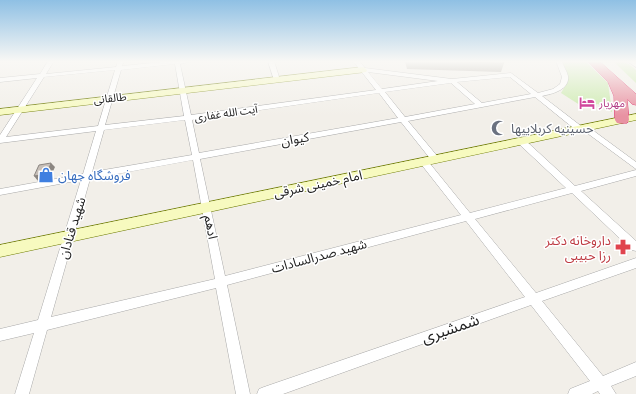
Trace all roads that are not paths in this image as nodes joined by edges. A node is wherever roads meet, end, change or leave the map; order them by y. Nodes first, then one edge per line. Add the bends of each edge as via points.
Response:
1 (40, 79) edge
2 (116, 79) edge
3 (180, 79) edge
4 (282, 79) edge
5 (370, 79) edge
6 (439, 79) edge
7 (468, 79) edge
8 (517, 79) edge
9 (564, 79) edge
10 (613, 79) edge
11 (613, 79) edge
12 (626, 79) edge
13 (277, 80) joint
14 (452, 81) junction
15 (636, 88) edge
16 (182, 90) junction
17 (380, 92) junction
18 (537, 95) junction
19 (110, 98) junction
20 (636, 101) edge
21 (481, 106) junction
22 (22, 108) junction
23 (0, 112) edge
24 (636, 117) edge
25 (188, 118) junction
26 (403, 120) junction
27 (622, 120) junction
28 (101, 128) junction
29 (582, 128) junction
30 (0, 141) edge
31 (522, 142) junction
32 (196, 157) junction
33 (430, 160) junction
34 (636, 166) edge
35 (636, 173) edge
36 (87, 176) junction
37 (576, 190) junction
38 (0, 192) edge
39 (207, 208) junction
40 (468, 217) junction
41 (69, 237) junction
42 (636, 247) edge
43 (0, 251) edge
44 (636, 263) edge
45 (222, 282) junction
46 (533, 299) junction
47 (43, 325) junction
48 (0, 335) edge
49 (636, 369) edge
50 (604, 389) edge
51 (22, 394) edge
52 (243, 394) edge
53 (264, 394) edge
54 (575, 394) edge

1 - 22 street
2 - 19 street, شهید قنادان
3 - 16 street, ادهم
4 - 13 main road, طالقانی
5 - 17 street
6 - 14 street
7 - 14 street
8 - 18 street
9 - 18 street, کیوان via 554,91
10 - 20 highway
11 - 27 highway via 620,96
12 - 15 highway
13 - 16 main road, طالقانی
14 - 17 street, آیت الله غفاری
14 - 21 street
16 - 19 main road, طالقانی
16 - 25 street, ادهم
17 - 25 street, آیت الله غفاری
17 - 26 street
18 - 21 street, کیوان
18 - 29 street
19 - 22 main road, طالقانی
19 - 28 street, شهید قنادان
21 - 26 street, کیوان
22 - 23 main road, طالقانی
22 - 30 street
24 - 27 main road, امام خمینی شرقی
25 - 28 street, آیت الله غفاری
25 - 32 street, ادهم
26 - 32 street, کیوان
26 - 33 street
27 - 29 main road, امام خمینی شرقی
28 - 30 street, آیت الله غفاری
28 - 36 street, شهید قنادان
29 - 31 main road, امام خمینی شرقی
29 - 34 street
31 - 33 main road, امام خمینی شرقی
31 - 37 street
32 - 36 street, کیوان
32 - 39 street, ادهم
33 - 39 main road, امام خمینی شرقی
33 - 40 street
35 - 37 street, شهید صدرالسادات
36 - 38 street, کیوان
36 - 41 street, شهید قنادان
37 - 40 street, شهید صدرالسادات
37 - 42 street
39 - 41 main road, امام خمینی شرقی
39 - 45 street, ادهم
40 - 45 street, شهید صدرالسادات
40 - 46 street
41 - 43 main road, امام خمینی شرقی
41 - 47 street, شهید قنادان
44 - 46 street, شمشیری
45 - 47 street, شهید صدرالسادات
45 - 52 street, ادهم
46 - 50 street
46 - 53 street, شمشیری
47 - 48 street, شهید صدرالسادات
47 - 51 street, شهید قنادان
49 - 50 street
50 - 54 street

